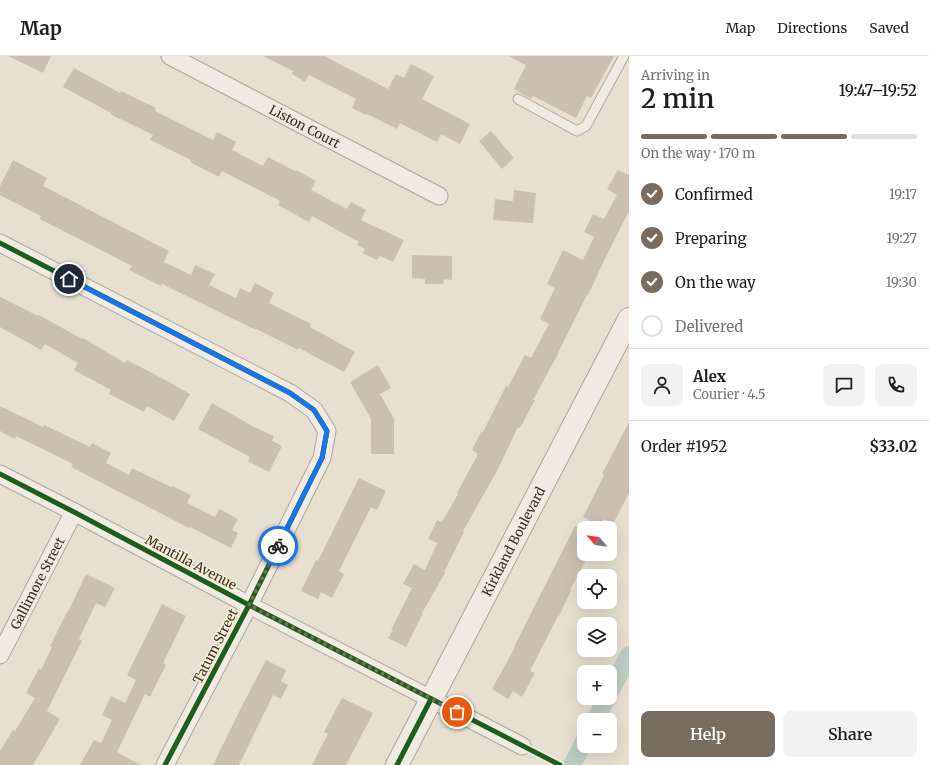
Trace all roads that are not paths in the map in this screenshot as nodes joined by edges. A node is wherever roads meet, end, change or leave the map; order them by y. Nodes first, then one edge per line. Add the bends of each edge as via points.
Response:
1 (170, 56) edge
2 (624, 56) edge
3 (518, 99) dead end
4 (440, 196) dead end
5 (0, 243) edge
6 (629, 319) edge
7 (0, 474) edge
8 (74, 512) junction
9 (249, 605) junction
10 (0, 655) edge
11 (431, 700) junction
12 (522, 746) dead end
13 (166, 765) edge
14 (397, 765) edge

1 - 4 street, Liston Court
2 - 3 lane via 586,126 576,131
5 - 9 street, Tatum Street via 290,393 314,410 327,431 322,458
6 - 11 street, Kirkland Boulevard
7 - 8 street, Mantilla Avenue
8 - 9 street, Mantilla Avenue
8 - 10 street, Gallimore Street
9 - 11 street, Mantilla Avenue
9 - 13 street, Tatum Street
11 - 12 street, Mantilla Avenue
11 - 14 street, Kirkland Boulevard

